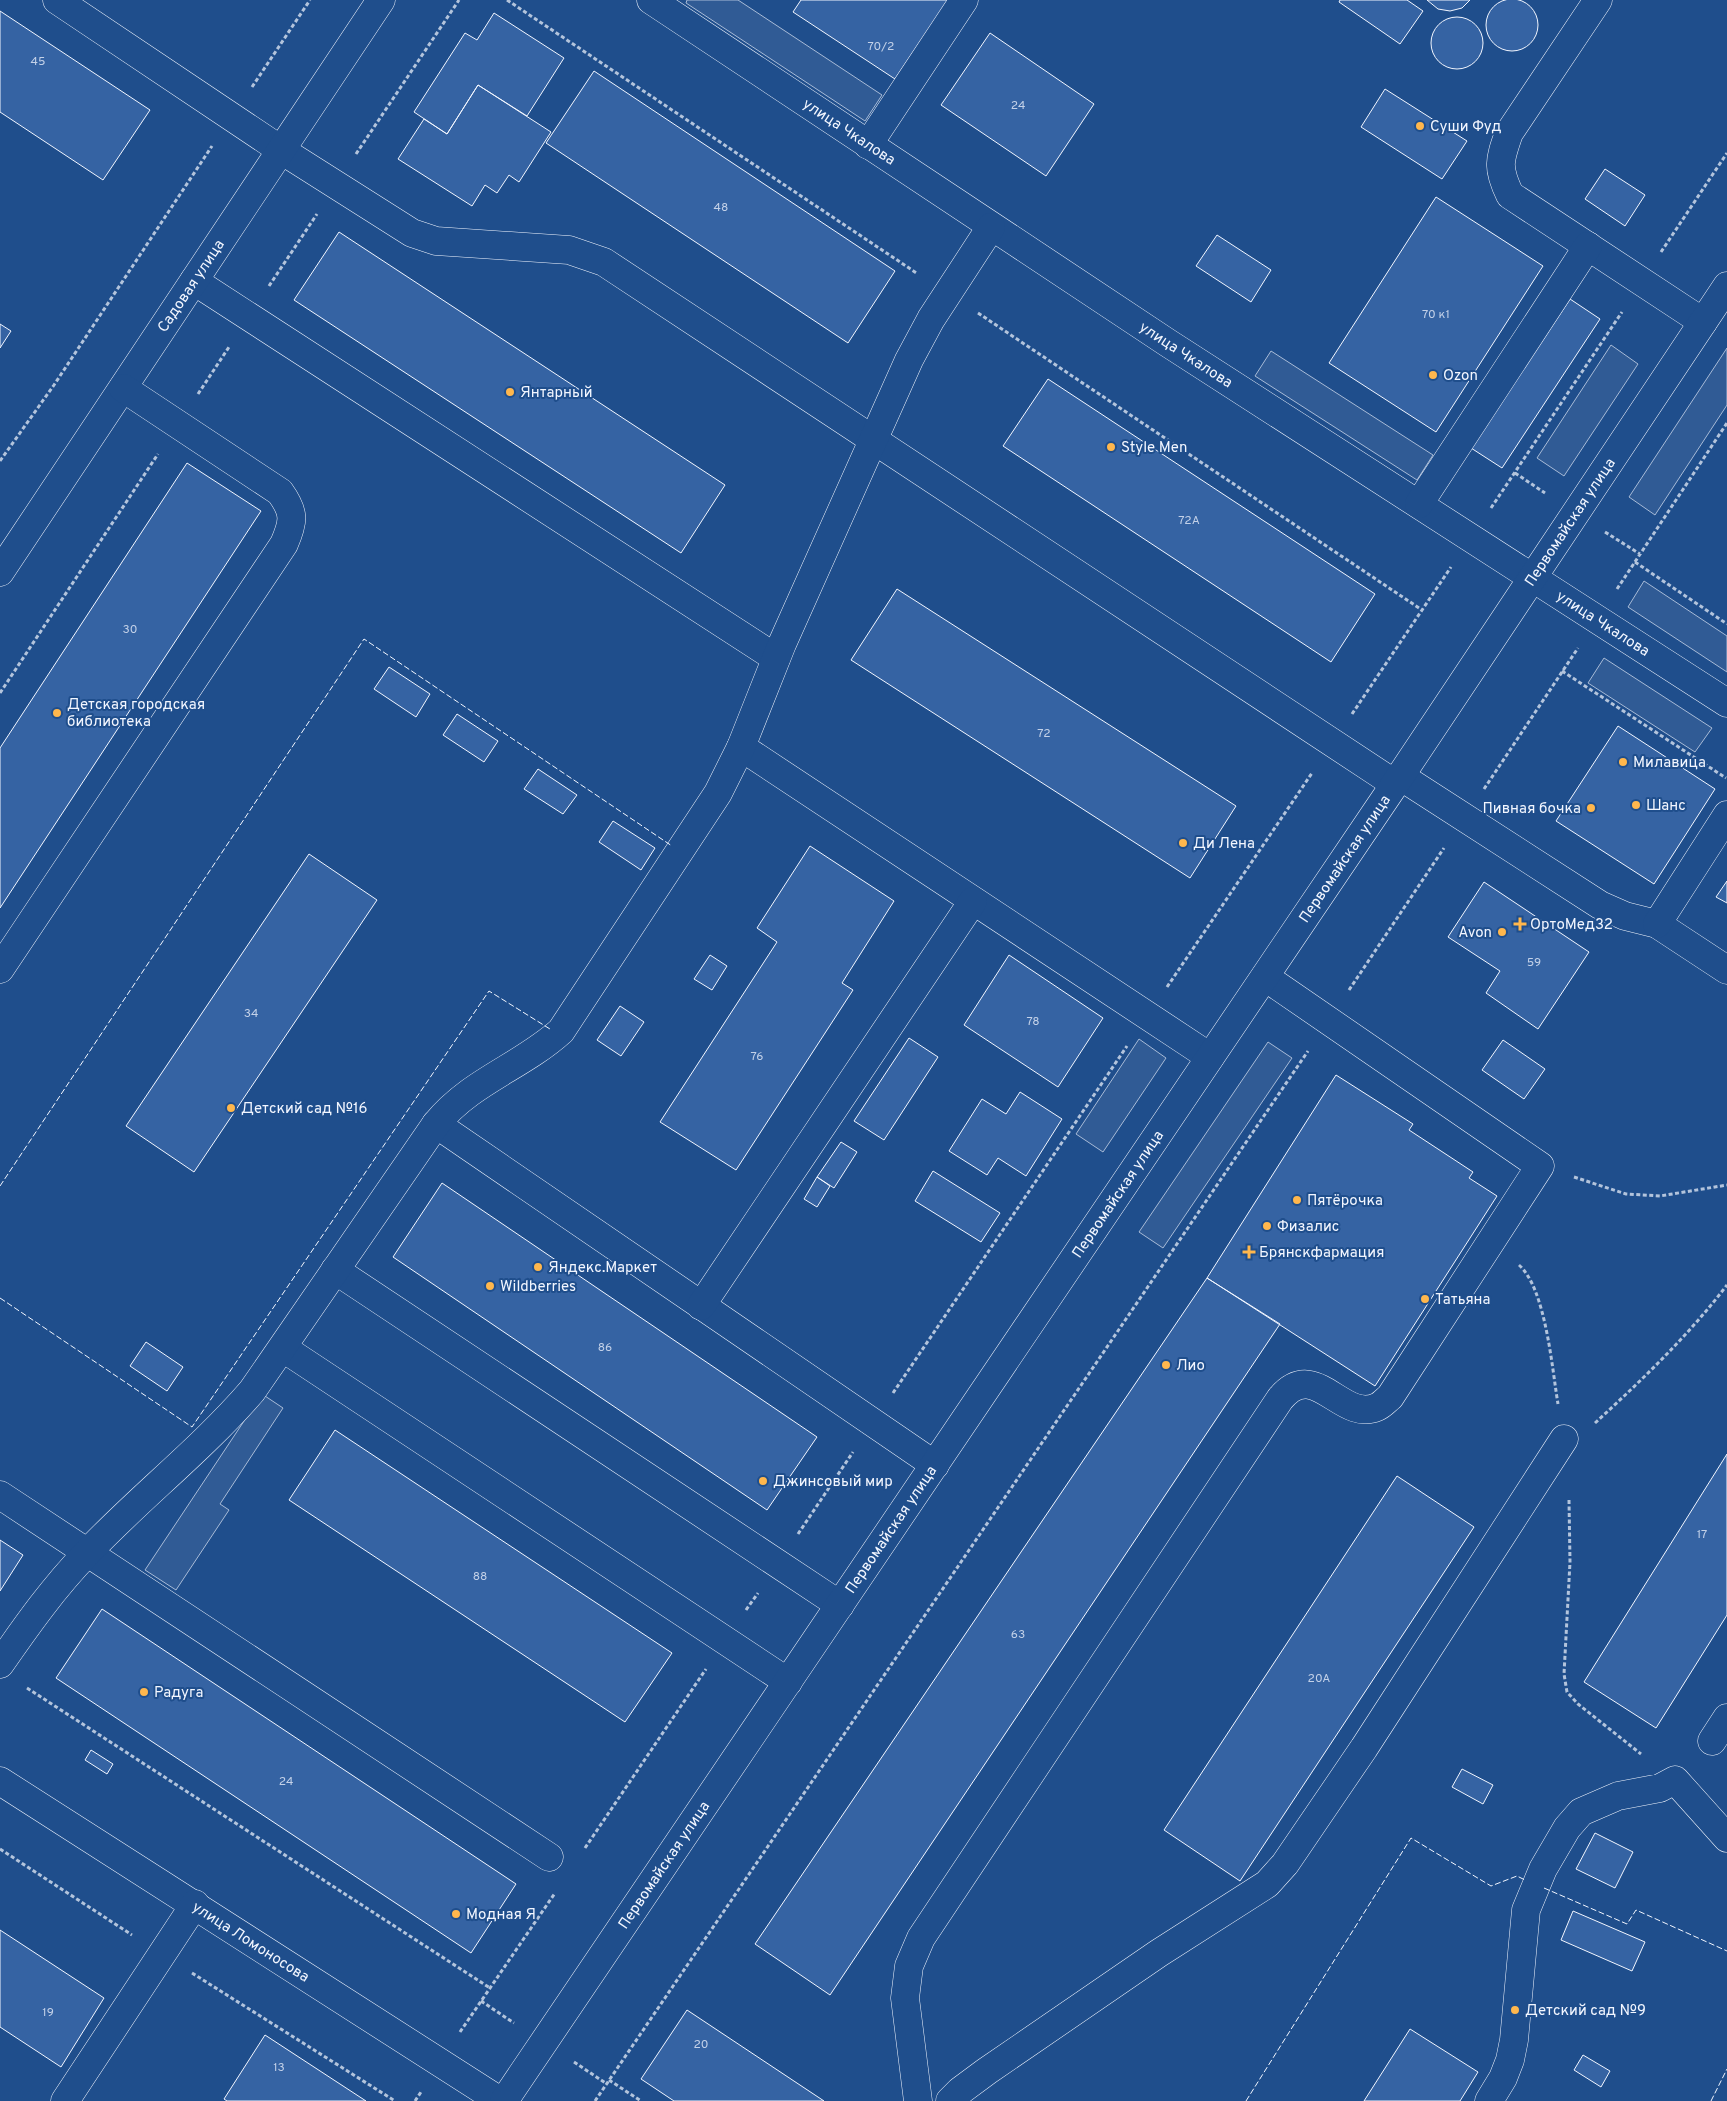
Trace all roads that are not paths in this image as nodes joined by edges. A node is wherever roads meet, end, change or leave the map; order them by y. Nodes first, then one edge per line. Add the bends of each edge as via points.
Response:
1 (57, 0) edge
2 (381, 0) edge
3 (964, 0) edge
4 (1598, 0) edge
5 (655, 1) edge
6 (868, 145) junction
7 (282, 150) junction
8 (991, 227) junction
9 (1588, 246) junction
10 (194, 281) junction
11 (1727, 286) edge
12 (1703, 322) junction
13 (123, 388) junction
14 (874, 439) junction
15 (1419, 504) junction
16 (8, 542) edge
17 (0, 572) edge
18 (1532, 578) junction
19 (776, 658) junction
20 (1727, 702) edge
21 (741, 746) junction
22 (1397, 780) junction
23 (1727, 815) edge
24 (973, 901) junction
25 (1657, 924) junction
26 (0, 969) edge
27 (1727, 970) edge
28 (1264, 977) junction
29 (1210, 1057) junction
30 (436, 1124) junction
31 (335, 1270) junction
32 (702, 1306) junction
33 (283, 1348) junction
34 (1564, 1439) road end
35 (935, 1465) junction
36 (0, 1495) edge
37 (87, 1552) junction
38 (840, 1605) junction
39 (0, 1664) edge
40 (788, 1682) junction
41 (1727, 1718) edge
42 (1712, 1741) dead end
43 (0, 1781) edge
44 (1727, 1838) edge
45 (549, 1858) dead end
46 (195, 1904) junction
47 (65, 2101) edge
48 (500, 2101) edge
49 (504, 2101) edge
50 (918, 2101) edge
51 (950, 2101) edge
52 (1488, 2101) edge

1 - 7 street
2 - 7 street, Садовая улица
3 - 6 street
4 - 9 street via 1509,133 1501,155 1500,175 1510,195
5 - 6 street, улица Чкалова
6 - 8 street, улица Чкалова
7 - 10 street, Садовая улица
7 - 14 street via 412,233 436,241 569,250 604,262
8 - 14 street via 926,327
8 - 15 street, улица Чкалова
9 - 12 street
9 - 15 street
10 - 13 street, Садовая улица
10 - 19 street
11 - 12 street, Первомайская улица
12 - 18 street, Первомайская улица
13 - 16 street, Садовая улица
13 - 26 street via 280,492 290,506 292,525 284,544
14 - 19 street
14 - 22 street via 1333,742
15 - 18 street, улица Чкалова
16 - 17 street, Садовая улица
18 - 20 street, улица Чкалова
18 - 22 street, Первомайская улица
19 - 21 street
21 - 24 street
21 - 30 street via 718,793 561,1031 544,1046 464,1094
22 - 25 street via 1464,818 1600,905
22 - 28 street, Первомайская улица
23 - 25 street
24 - 29 street
24 - 32 street
25 - 27 street
28 - 29 street, Первомайская улица
28 - 50 street via 1540,1166 1390,1397 1377,1407 1364,1410 1312,1385 1300,1384 1289,1388 921,1938 909,1966 905,1998
29 - 35 street, Первомайская улица
30 - 31 street
30 - 32 street
31 - 33 street
31 - 38 street
32 - 35 street
33 - 37 street via 226,1421
33 - 40 street
34 - 51 street via 1364,1748 1285,1864 1267,1884 1158,1953 1011,2054
35 - 38 street, Первомайская улица
36 - 37 street
37 - 39 street via 49,1596
37 - 45 street
38 - 40 street, Первомайская улица
40 - 49 street, Первомайская улица
41 - 42 street
43 - 46 street, улица Ломоносова
44 - 52 street via 1675,1780 1660,1788 1618,1796 1581,1812 1548,1860 1526,1910 1514,2040 1503,2078
46 - 47 street
46 - 48 street, улица Ломоносова

